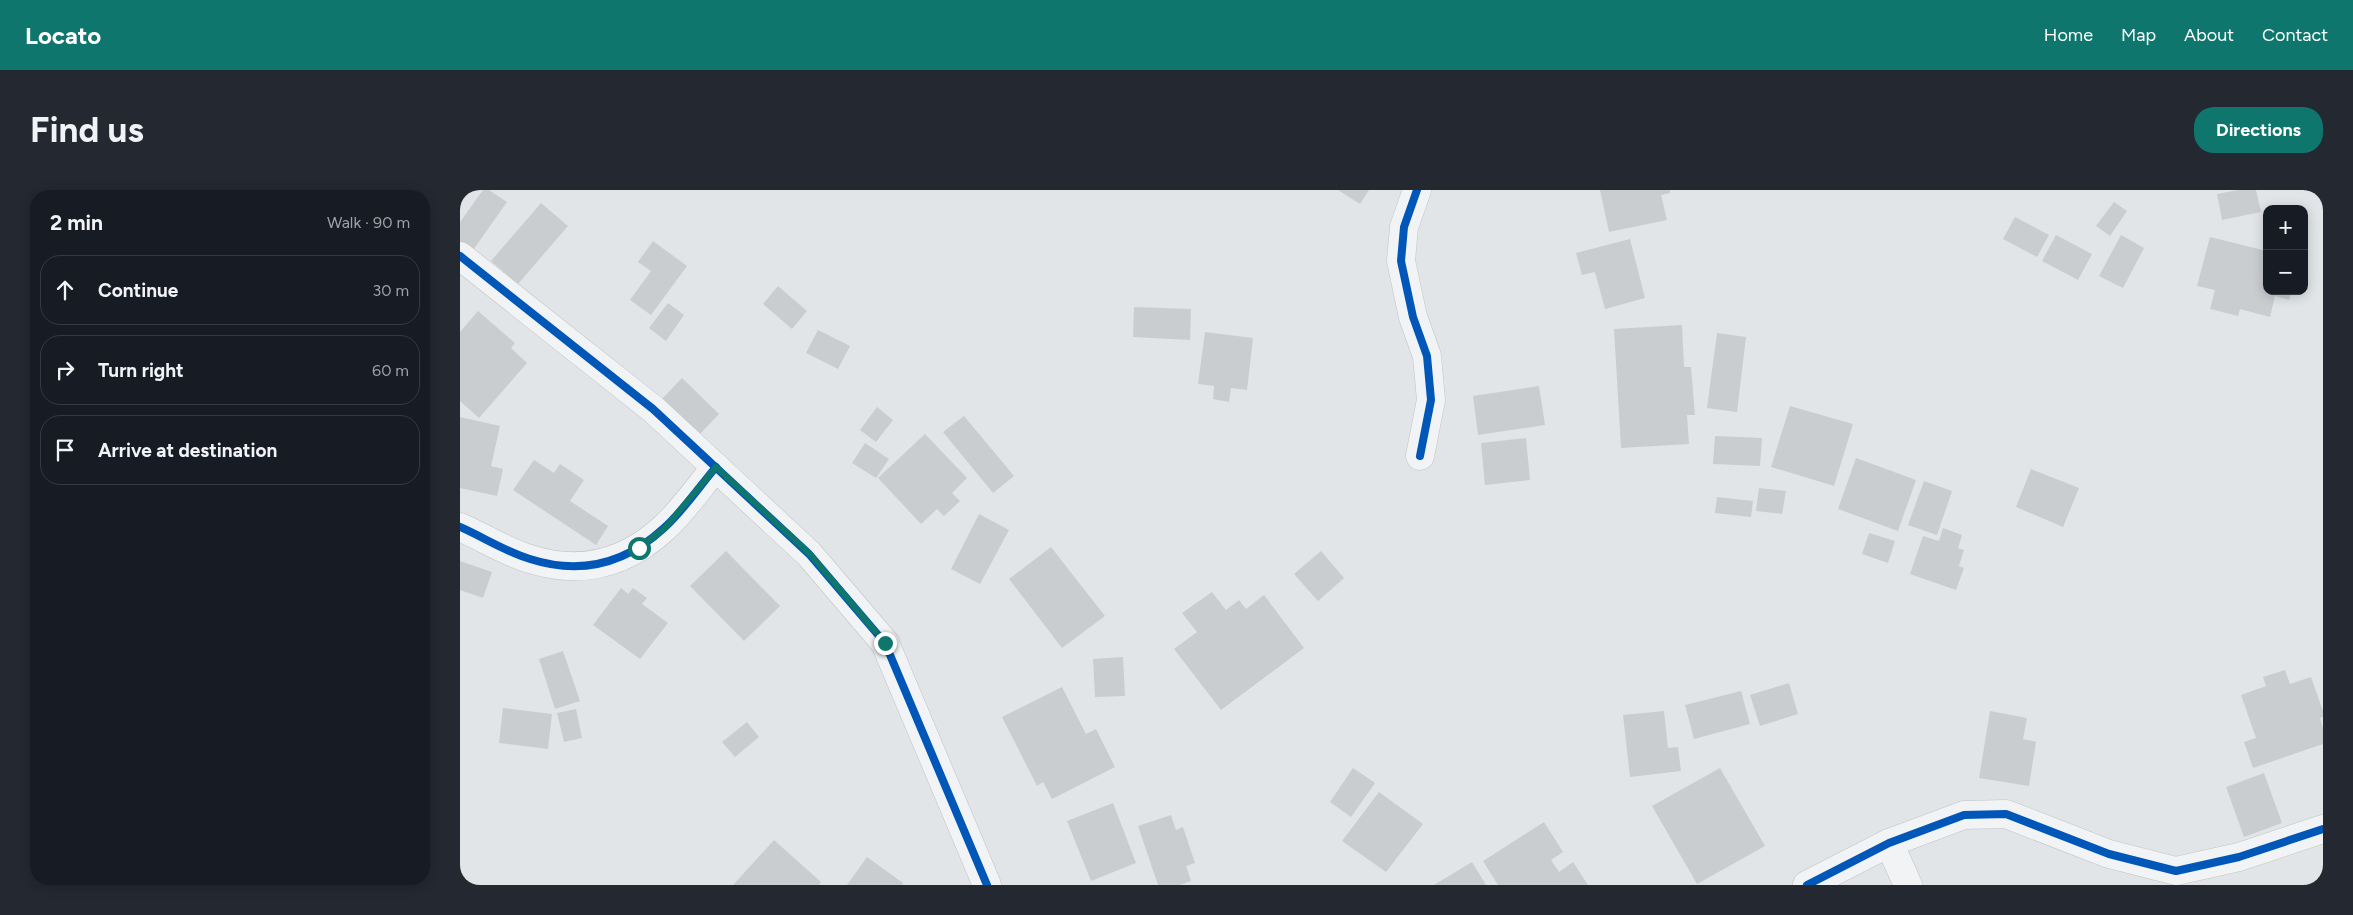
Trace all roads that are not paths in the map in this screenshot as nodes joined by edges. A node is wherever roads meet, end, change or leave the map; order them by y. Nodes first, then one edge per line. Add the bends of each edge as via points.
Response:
1 (1417, 190) edge
2 (460, 256) edge
3 (1420, 456) dead end
4 (716, 467) junction
5 (460, 527) edge
6 (2323, 829) edge
7 (1889, 843) junction
8 (987, 885) edge
9 (1807, 885) edge
10 (1908, 885) edge

1 - 3 street via 1404,228 1401,261 1413,317 1427,356 1431,400
2 - 4 street via 652,409
4 - 5 street via 665,528 639,548 597,566 565,568 528,559
4 - 8 street via 810,554 885,643
6 - 7 street via 2239,857 2176,871 2109,854 2006,814 1964,815
7 - 9 street
7 - 10 street

